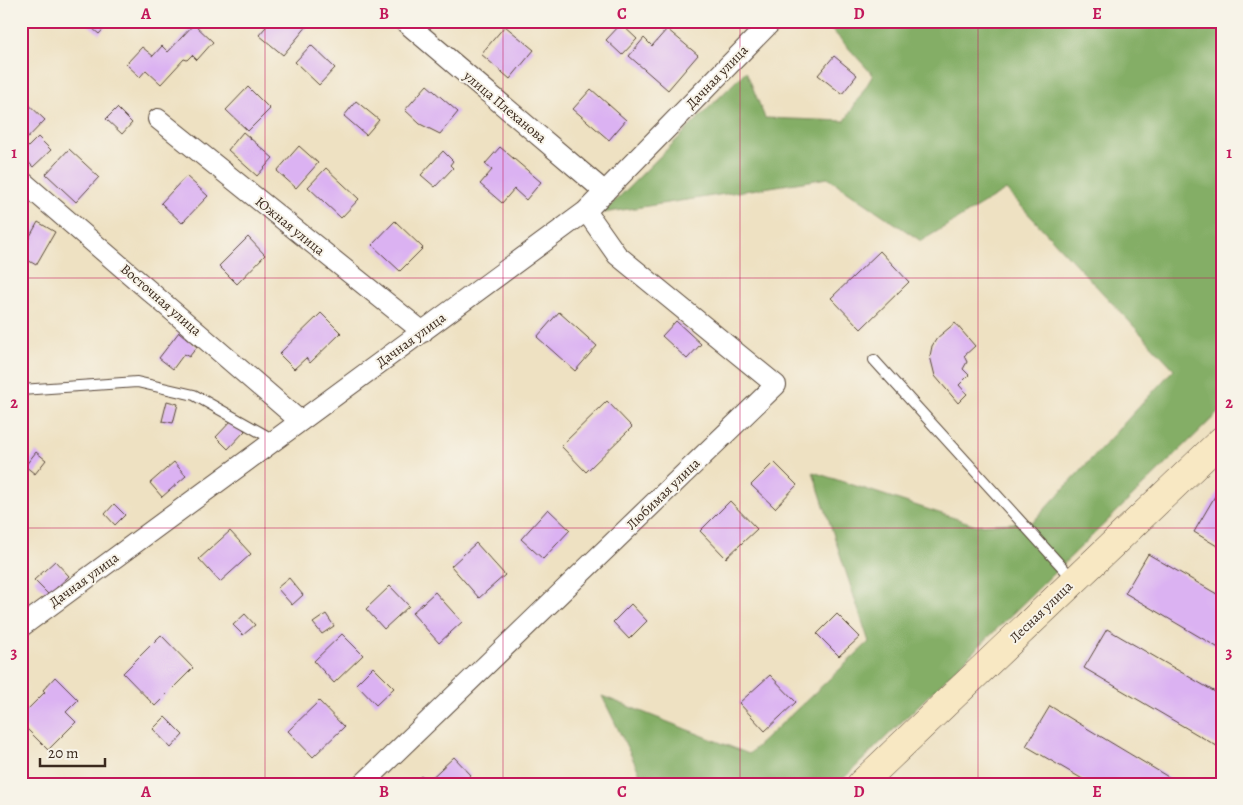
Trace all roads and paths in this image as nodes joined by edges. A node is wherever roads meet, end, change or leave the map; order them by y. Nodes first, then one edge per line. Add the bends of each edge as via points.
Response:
1 (404, 21) edge
2 (772, 21) edge
3 (158, 119) dead end
4 (21, 180) edge
5 (605, 192) junction
6 (586, 212) junction
7 (423, 332) junction
8 (874, 360) dead end
9 (21, 390) edge
10 (300, 421) junction
11 (274, 440) junction
12 (1222, 440) edge
13 (1074, 581) junction
14 (21, 626) edge
15 (363, 784) edge
16 (861, 784) edge

1 - 5 street, улица Плеханова
2 - 5 street, Дачная улица
3 - 7 street, Южная улица
4 - 10 street, Восточная улица
5 - 6 street, Дачная улица
6 - 7 street, Дачная улица
6 - 15 street, Любимая улица via 617,255 776,385
7 - 10 street, Дачная улица
8 - 13 lane
9 - 11 lane via 137,382 194,395
10 - 11 street, Дачная улица
11 - 14 street, Дачная улица
12 - 13 main road, Лесная улица
13 - 16 main road, Лесная улица

